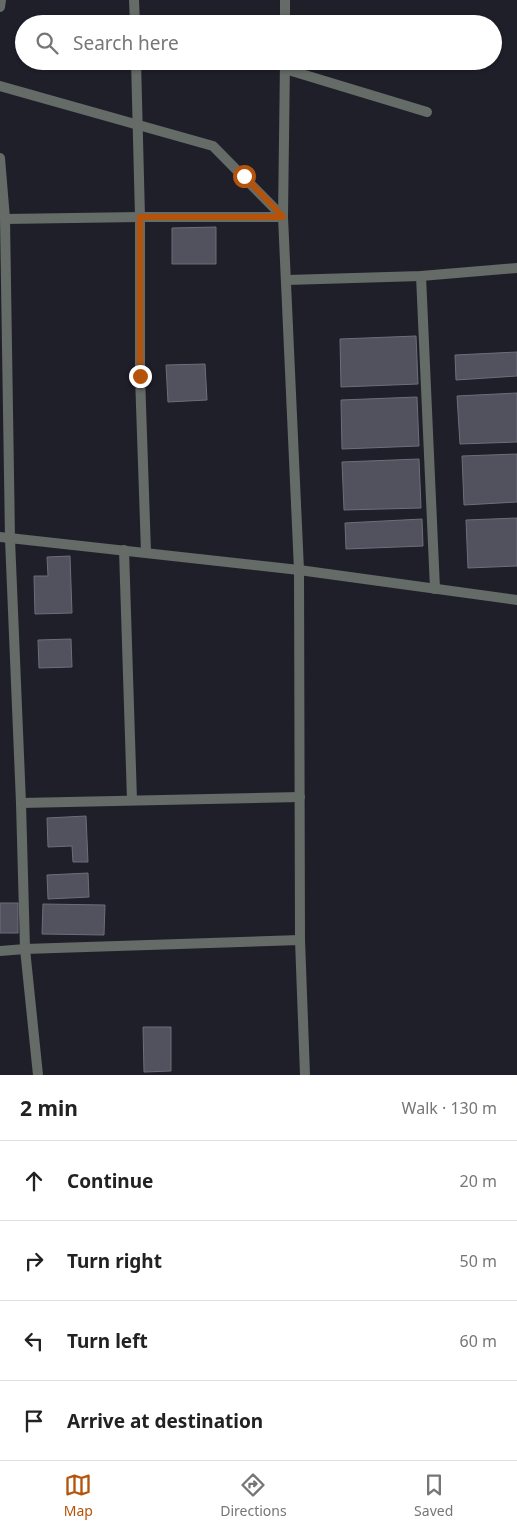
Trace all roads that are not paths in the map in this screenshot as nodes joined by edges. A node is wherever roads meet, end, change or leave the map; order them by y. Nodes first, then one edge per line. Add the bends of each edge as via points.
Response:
1 (1, 0) edge
2 (134, 0) edge
3 (285, 0) edge
4 (0, 7) edge
5 (135, 15) edge
6 (285, 15) edge
7 (136, 70) edge
8 (285, 70) edge
9 (300, 70) edge
10 (0, 86) edge
11 (427, 112) dead end
12 (139, 125) junction
13 (0, 158) edge
14 (140, 217) junction
15 (283, 217) junction
16 (5, 219) junction
17 (517, 268) edge
18 (421, 276) junction
19 (287, 280) junction
20 (5, 538) edge
21 (124, 550) junction
22 (146, 552) junction
23 (299, 570) junction
24 (435, 589) junction
25 (517, 600) edge
26 (300, 797) junction
27 (132, 800) junction
28 (22, 802) junction
29 (300, 940) junction
30 (25, 948) junction
31 (0, 951) edge
32 (38, 1075) edge
33 (305, 1075) edge

1 - 4 street
2 - 5 street
3 - 6 street
7 - 12 street
8 - 15 street
9 - 11 street
10 - 12 street
12 - 14 street
12 - 15 street via 213,146
13 - 16 street
14 - 15 street
14 - 16 street
14 - 22 street via 140,376
15 - 19 street
16 - 20 street
17 - 18 street
18 - 19 street
18 - 24 street
19 - 23 street
20 - 21 street
20 - 28 street
21 - 22 street
21 - 27 street
22 - 23 street
23 - 24 street
23 - 26 street
24 - 25 street
26 - 27 street
26 - 29 street
27 - 28 street
28 - 30 street
29 - 30 street
29 - 33 street
30 - 31 street
30 - 32 street

